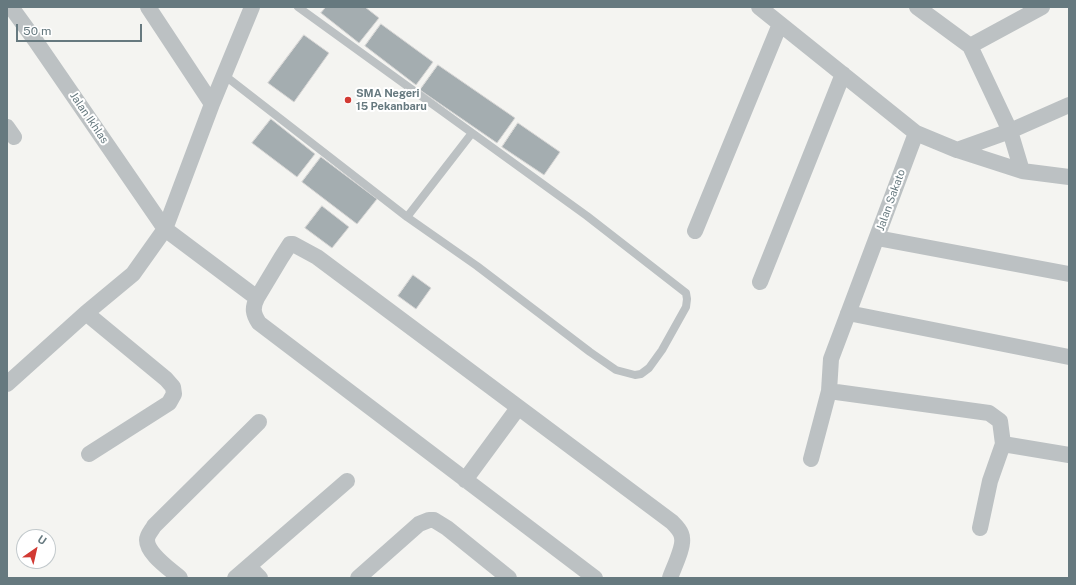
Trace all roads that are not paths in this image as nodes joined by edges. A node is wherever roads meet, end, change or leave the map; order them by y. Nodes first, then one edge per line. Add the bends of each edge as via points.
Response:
1 (11, 7) edge
2 (148, 7) edge
3 (252, 7) edge
4 (298, 7) edge
5 (759, 7) edge
6 (1042, 7) edge
7 (924, 10) edge
8 (1026, 11) edge
9 (780, 24) junction
10 (970, 46) junction
11 (843, 74) junction
12 (224, 75) junction
13 (212, 104) junction
14 (1069, 105) edge
15 (1010, 131) junction
16 (472, 133) junction
17 (916, 133) junction
18 (958, 150) junction
19 (1022, 170) junction
20 (1069, 177) edge
21 (407, 216) junction
22 (165, 229) junction
23 (695, 231) dead end
24 (877, 238) junction
25 (1069, 274) edge
26 (760, 282) dead end
27 (257, 298) junction
28 (86, 313) junction
29 (848, 313) junction
30 (1069, 357) edge
31 (7, 384) edge
32 (829, 391) junction
33 (518, 408) junction
34 (259, 422) dead end
35 (1003, 444) junction
36 (89, 454) dead end
37 (1069, 455) edge
38 (811, 459) dead end
39 (465, 480) junction
40 (347, 481) dead end
41 (980, 528) dead end
42 (254, 572) edge
43 (365, 576) edge
44 (180, 578) edge
45 (235, 578) edge
46 (509, 578) edge
47 (594, 578) edge
48 (670, 578) edge

1 - 22 street, Jalan Ikhlas
2 - 13 street
3 - 12 street
4 - 16 lane
5 - 9 street
6 - 8 street
7 - 10 street
8 - 10 street
9 - 11 street
9 - 23 street
10 - 15 street
11 - 17 street
11 - 26 street
12 - 13 street
12 - 21 lane
13 - 22 street
14 - 15 street
15 - 18 street
15 - 19 street
16 - 21 lane
16 - 21 lane via 587,216 686,293 686,307 649,368 634,376 616,370
17 - 18 street
17 - 24 street, Jalan Sakato
18 - 19 street
19 - 20 street
22 - 27 street, Jalan Ikhlas
22 - 28 street via 133,274
24 - 25 street
24 - 29 street, Jalan Sakato
27 - 33 street via 287,247 293,244 316,257
27 - 39 street via 253,309 259,323
28 - 31 street
28 - 36 street via 166,379 173,387 174,394 169,402
29 - 30 street
29 - 32 street, Jalan Sakato via 832,359
32 - 35 street via 989,413 1000,421
32 - 38 street, Jalan Sakato
33 - 39 street
33 - 48 street via 678,528 682,538
34 - 44 street via 150,532 147,539 150,550
35 - 37 street
35 - 41 street via 990,481
39 - 47 street
40 - 42 street
42 - 45 street
43 - 46 street via 419,524 434,520

